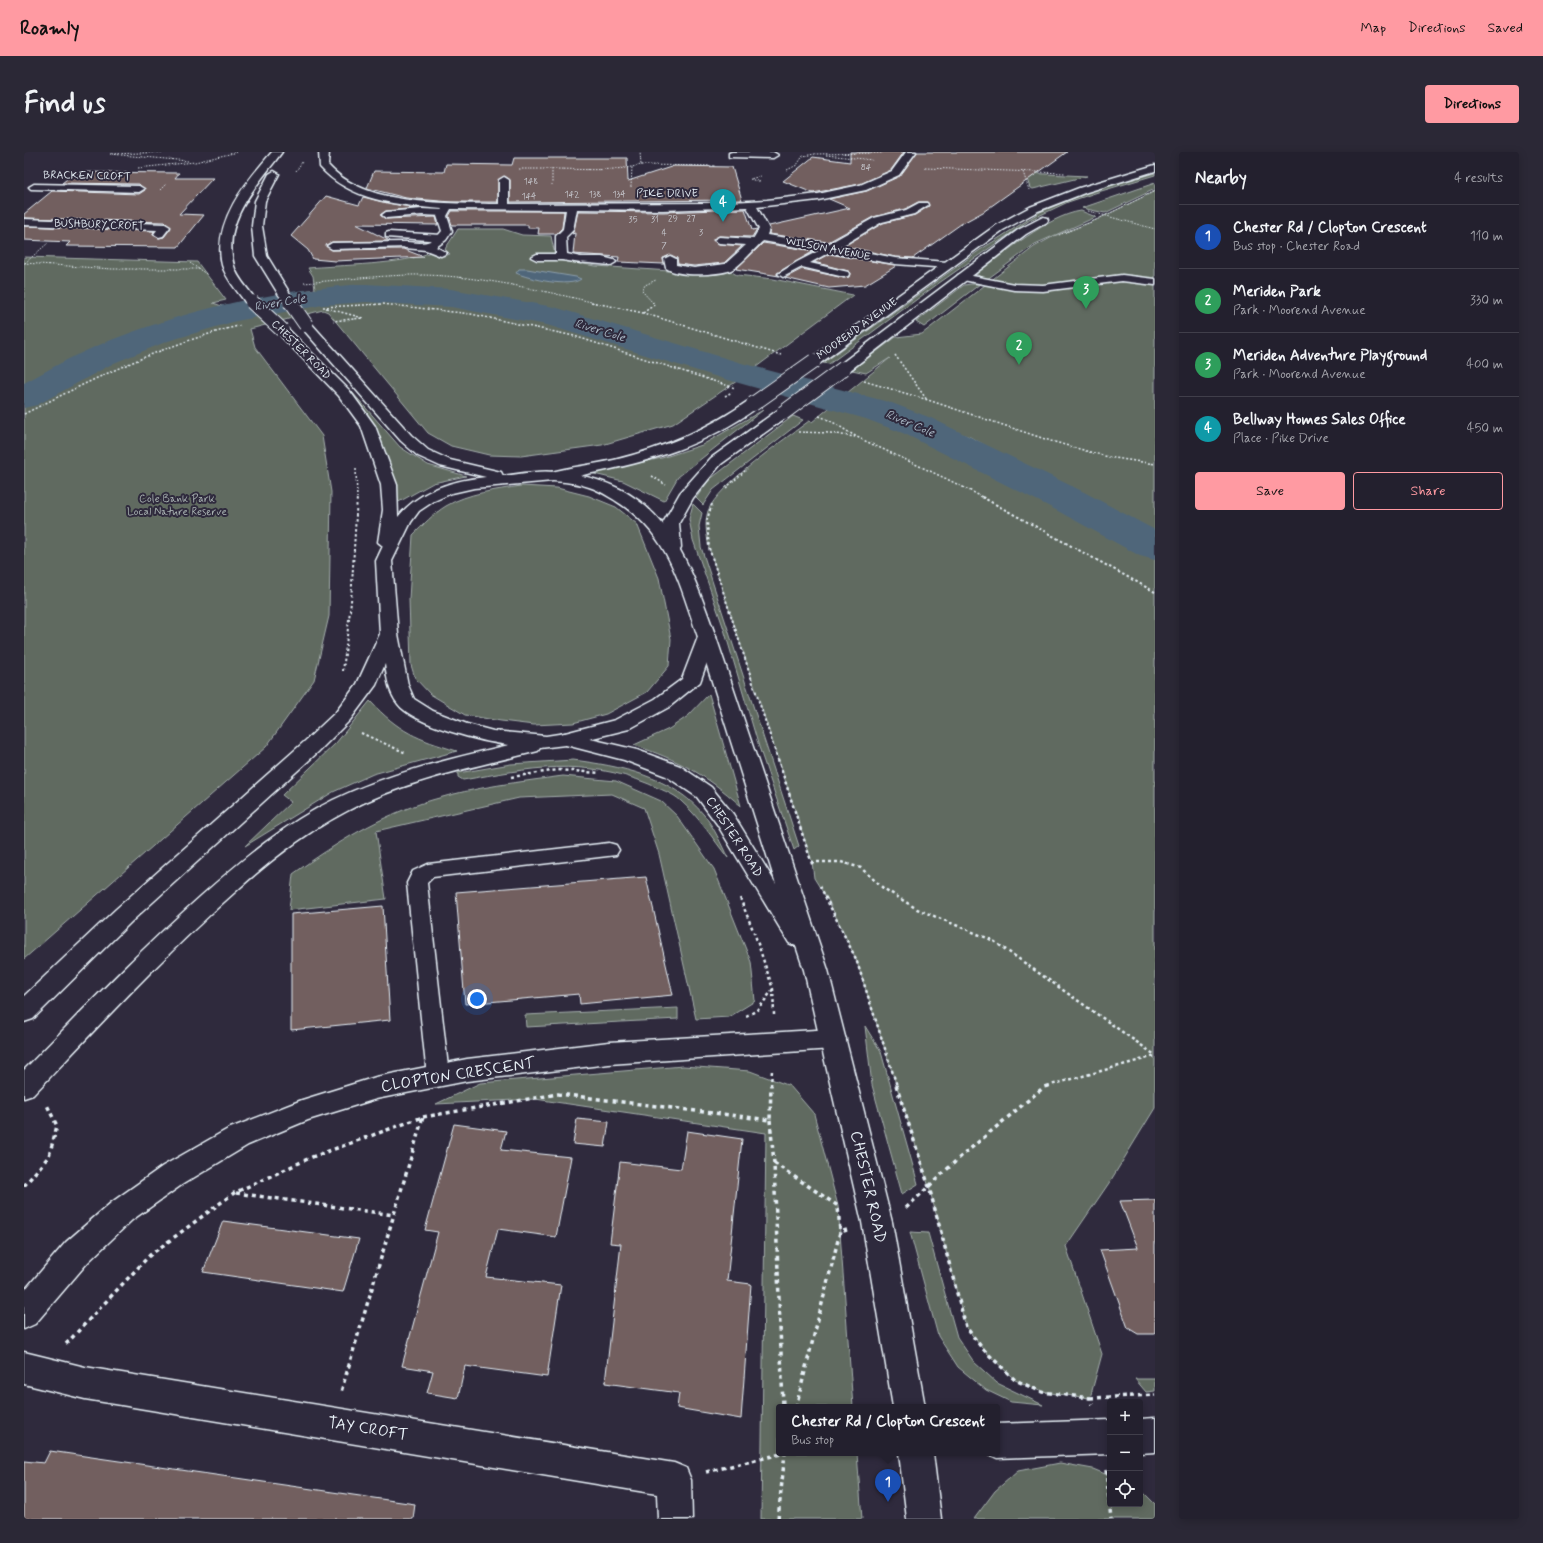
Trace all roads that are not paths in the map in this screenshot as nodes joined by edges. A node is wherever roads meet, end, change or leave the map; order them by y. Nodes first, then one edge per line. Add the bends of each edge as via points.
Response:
1 (277, 152) edge
2 (324, 152) edge
3 (911, 152) edge
4 (772, 155) dead end
5 (732, 157) edge
6 (282, 164) dead end
7 (1155, 168) edge
8 (26, 176) dead end
9 (504, 180) road end
10 (1155, 180) edge
11 (34, 187) junction
12 (139, 189) dead end
13 (26, 198) dead end
14 (1097, 198) dead end
15 (751, 205) junction
16 (923, 205) dead end
17 (572, 206) junction
18 (504, 207) junction
19 (446, 209) junction
20 (1054, 213) dead end
21 (386, 215) dead end
22 (24, 222) edge
23 (159, 234) dead end
24 (379, 234) dead end
25 (442, 238) junction
26 (759, 239) junction
27 (719, 240) dead end
28 (405, 245) joint
29 (332, 246) dead end
30 (428, 247) junction
31 (830, 248) junction
32 (442, 253) dead end
33 (537, 257) dead end
34 (562, 257) junction
35 (670, 259) dead end
36 (581, 260) joint
37 (895, 261) junction
38 (611, 262) dead end
39 (800, 264) junction
40 (947, 265) junction
41 (783, 274) dead end
42 (844, 274) dead end
43 (931, 276) junction
44 (962, 277) junction
45 (1155, 282) edge
46 (553, 476) junction
47 (509, 478) junction
48 (673, 547) junction
49 (384, 561) junction
50 (389, 634) junction
51 (708, 637) junction
52 (556, 741) junction
53 (609, 850) dead end
54 (816, 970) junction
55 (24, 1012) edge
56 (833, 1039) junction
57 (438, 1076) junction
58 (24, 1087) edge
59 (24, 1314) edge
60 (32, 1371) edge
61 (908, 1404) edge
62 (1155, 1435) edge
63 (1143, 1436) edge
64 (1106, 1437) edge
65 (1000, 1441) edge
66 (916, 1456) edge
67 (675, 1519) edge
68 (924, 1519) edge

1 - 49 main road, CHESTER ROAD, bridge via 248,190 235,214 226,239 230,271 249,299 344,393 368,426 389,485 391,510
2 - 19 main road, PIKE DRIVE via 323,165 327,171 352,188 396,200
3 - 15 main road, PIKE DRIVE via 903,165 875,183 785,203
4 - 5 main road
6 - 47 main road, CHESTER ROAD, bridge via 270,179 260,201 257,226 261,256 282,292 306,325 406,438 423,453 445,463
7 - 40 main road, MOOREND AVENUE via 1083,190 1034,209 999,228
8 - 11 main road
9 - 18 main road
10 - 14 main road
11 - 12 main road, BRACKEN CROFT
11 - 13 main road
15 - 17 main road, PIKE DRIVE
15 - 26 main road via 764,228
16 - 31 main road via 910,212 878,220
17 - 18 main road, PIKE DRIVE
17 - 34 main road via 568,230 561,236
18 - 19 main road, PIKE DRIVE
19 - 21 lane
19 - 25 main road via 442,216 447,231
20 - 44 main road, MOOREND AVENUE via 1022,232
22 - 23 main road, BUSHBURY CROFT via 165,227
24 - 25 lane
25 - 30 main road
26 - 27 main road, WILSON AVENUE
26 - 31 main road, WILSON AVENUE
26 - 35 main road via 728,267 708,270 680,269 670,266
28 - 29 lane
28 - 30 main road
30 - 32 main road
31 - 37 main road, WILSON AVENUE
31 - 39 lane
33 - 34 main road
34 - 36 main road
36 - 38 lane
37 - 40 main road, WILSON AVENUE
37 - 43 main road, WILSON AVENUE
39 - 41 lane
39 - 42 lane
40 - 43 main road, MOOREND AVENUE
43 - 46 main road, MOOREND AVENUE, bridge via 710,432 673,448
44 - 45 lane via 1014,287 1043,288 1122,278
44 - 48 main road, MOOREND AVENUE, bridge via 844,368 716,461 686,496 671,522
46 - 47 main road
46 - 48 main road via 594,483 642,509 659,526
47 - 49 main road via 474,483 428,498 413,508 402,521
48 - 51 main road, CHESTER ROAD
49 - 50 main road, CHESTER ROAD
50 - 52 main road, CHESTER ROAD via 398,685 406,702 426,715 492,737
50 - 55 main road via 366,685 336,723 124,915
51 - 52 main road via 690,682 662,703 622,725
51 - 54 main road, CHESTER ROAD
52 - 54 main road, CHESTER ROAD via 630,755 673,771 704,792 725,819
52 - 58 main road via 438,770 378,788 314,819 256,861 180,928
53 - 57 lane via 428,871 420,876 417,883
54 - 56 main road, CHESTER ROAD
56 - 57 main road, CLOPTON CRESCENT via 609,1053 467,1070
56 - 61 main road, CHESTER ROAD via 877,1222
57 - 59 main road, CLOPTON CRESCENT via 376,1088 302,1111 238,1136 173,1175 122,1211 77,1252
60 - 67 main road, TAY CROFT via 85,1383 674,1480
62 - 63 main road
64 - 65 main road
66 - 68 main road

